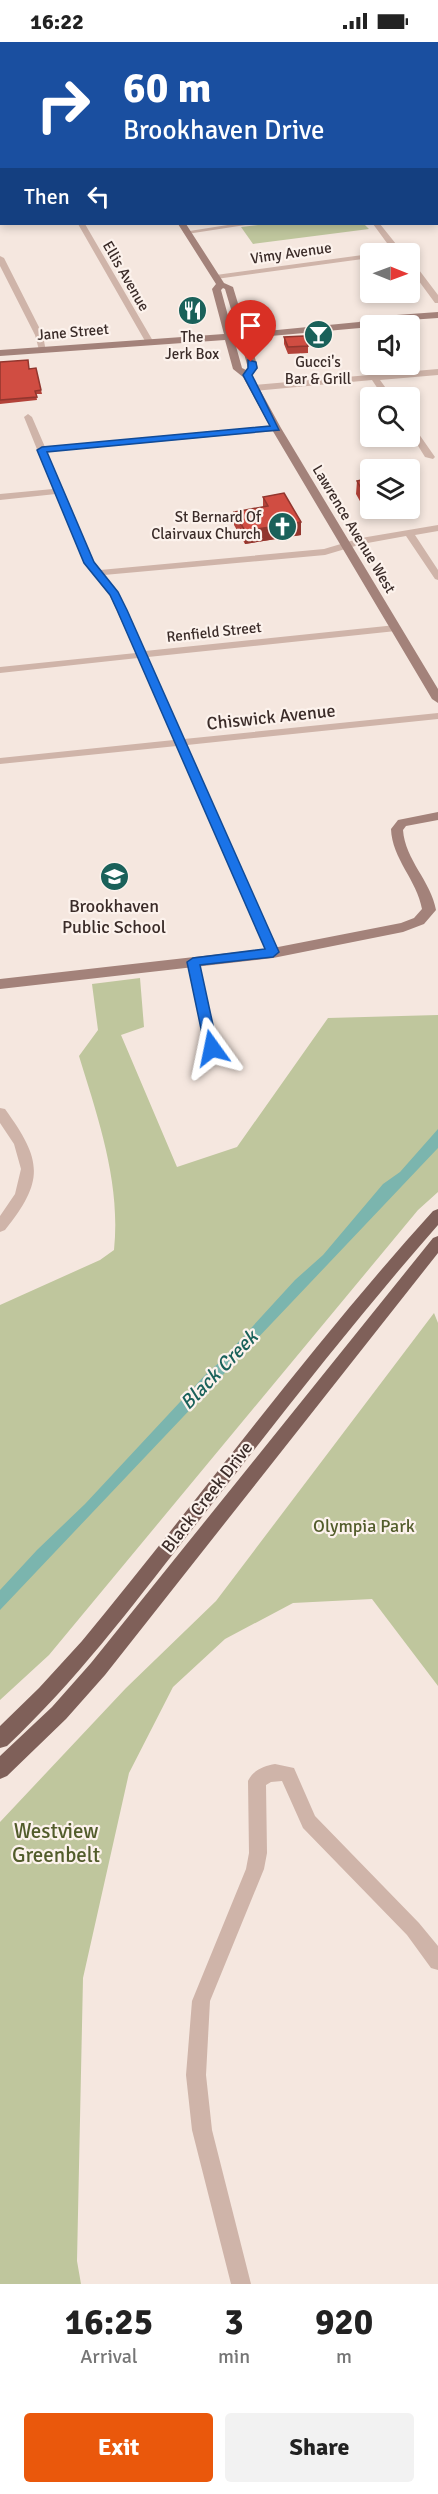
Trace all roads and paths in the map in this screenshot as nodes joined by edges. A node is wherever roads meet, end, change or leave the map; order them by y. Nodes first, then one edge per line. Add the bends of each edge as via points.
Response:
1 (82, 225) edge
2 (232, 225) edge
3 (377, 225) edge
4 (184, 228) edge
5 (392, 243) edge
6 (0, 258) edge
7 (360, 258) edge
8 (420, 277) edge
9 (218, 281) junction
10 (438, 301) edge
11 (438, 315) edge
12 (243, 332) junction
13 (228, 334) junction
14 (149, 341) junction
15 (43, 350) junction
16 (0, 353) edge
17 (438, 372) edge
18 (247, 375) junction
19 (375, 378) junction
20 (381, 387) edge
21 (253, 388) junction
22 (28, 417) dead end
23 (276, 428) junction
24 (420, 442) edge
25 (42, 450) junction
26 (430, 457) dead end
27 (58, 491) junction
28 (0, 497) edge
29 (438, 528) edge
30 (408, 532) junction
31 (347, 546) junction
32 (97, 573) junction
33 (438, 577) edge
34 (396, 628) junction
35 (141, 655) junction
36 (0, 669) edge
37 (438, 699) edge
38 (438, 716) edge
39 (181, 743) junction
40 (0, 762) edge
41 (438, 816) edge
42 (273, 952) junction
43 (193, 962) junction
44 (0, 984) edge
45 (212, 1048) dead end
46 (0, 1113) edge
47 (438, 1215) edge
48 (0, 1226) edge
49 (438, 1242) edge
50 (0, 1739) edge
51 (0, 1769) edge
52 (438, 1961) edge
53 (241, 2284) edge

1 - 14 street, Ellis Avenue
2 - 4 street
3 - 5 street
4 - 9 main road, Lawrence Avenue West
6 - 15 street
7 - 9 street, Vimy Avenue
8 - 10 street
9 - 12 main road, Lawrence Avenue West via 229,287
9 - 13 main road, Lawrence Avenue West via 216,289
11 - 12 main road, Jane Street via 360,325
12 - 13 main road, Jane Street
12 - 18 main road, Lawrence Avenue West via 253,368
13 - 14 main road, Jane Street
13 - 18 main road, Lawrence Avenue West via 238,369
14 - 15 main road, Jane Street
15 - 16 main road, Jane Street
17 - 19 street
18 - 21 main road, Lawrence Avenue West
19 - 20 street
19 - 21 street
21 - 23 main road, Lawrence Avenue West
22 - 25 street
23 - 25 street
23 - 31 main road, Lawrence Avenue West
24 - 26 street
25 - 27 street
27 - 28 street
27 - 32 street
29 - 30 street
30 - 31 street
30 - 33 street
31 - 32 street via 325,552
31 - 34 main road, Lawrence Avenue West
32 - 35 street via 115,595
34 - 35 street, Renfield Street
34 - 37 main road, Lawrence Avenue West
35 - 36 street, Renfield Street
35 - 39 street
38 - 39 street, Chiswick Avenue
39 - 40 street, Chiswick Avenue
39 - 42 street
41 - 42 main road via 402,823 396,829 399,844 428,899 429,910 424,918 403,927
42 - 43 main road
43 - 44 main road
43 - 45 street
46 - 48 street via 20,1139 28,1158 29,1178
47 - 50 main road, Black Creek Drive via 360,1304 113,1617 53,1687
49 - 51 main road, Black Creek Drive via 98,1669
52 - 53 street via 413,1929 309,1822 288,1774 278,1771 262,1776 257,1781 255,1869 201,2001 196,2075 202,2130

